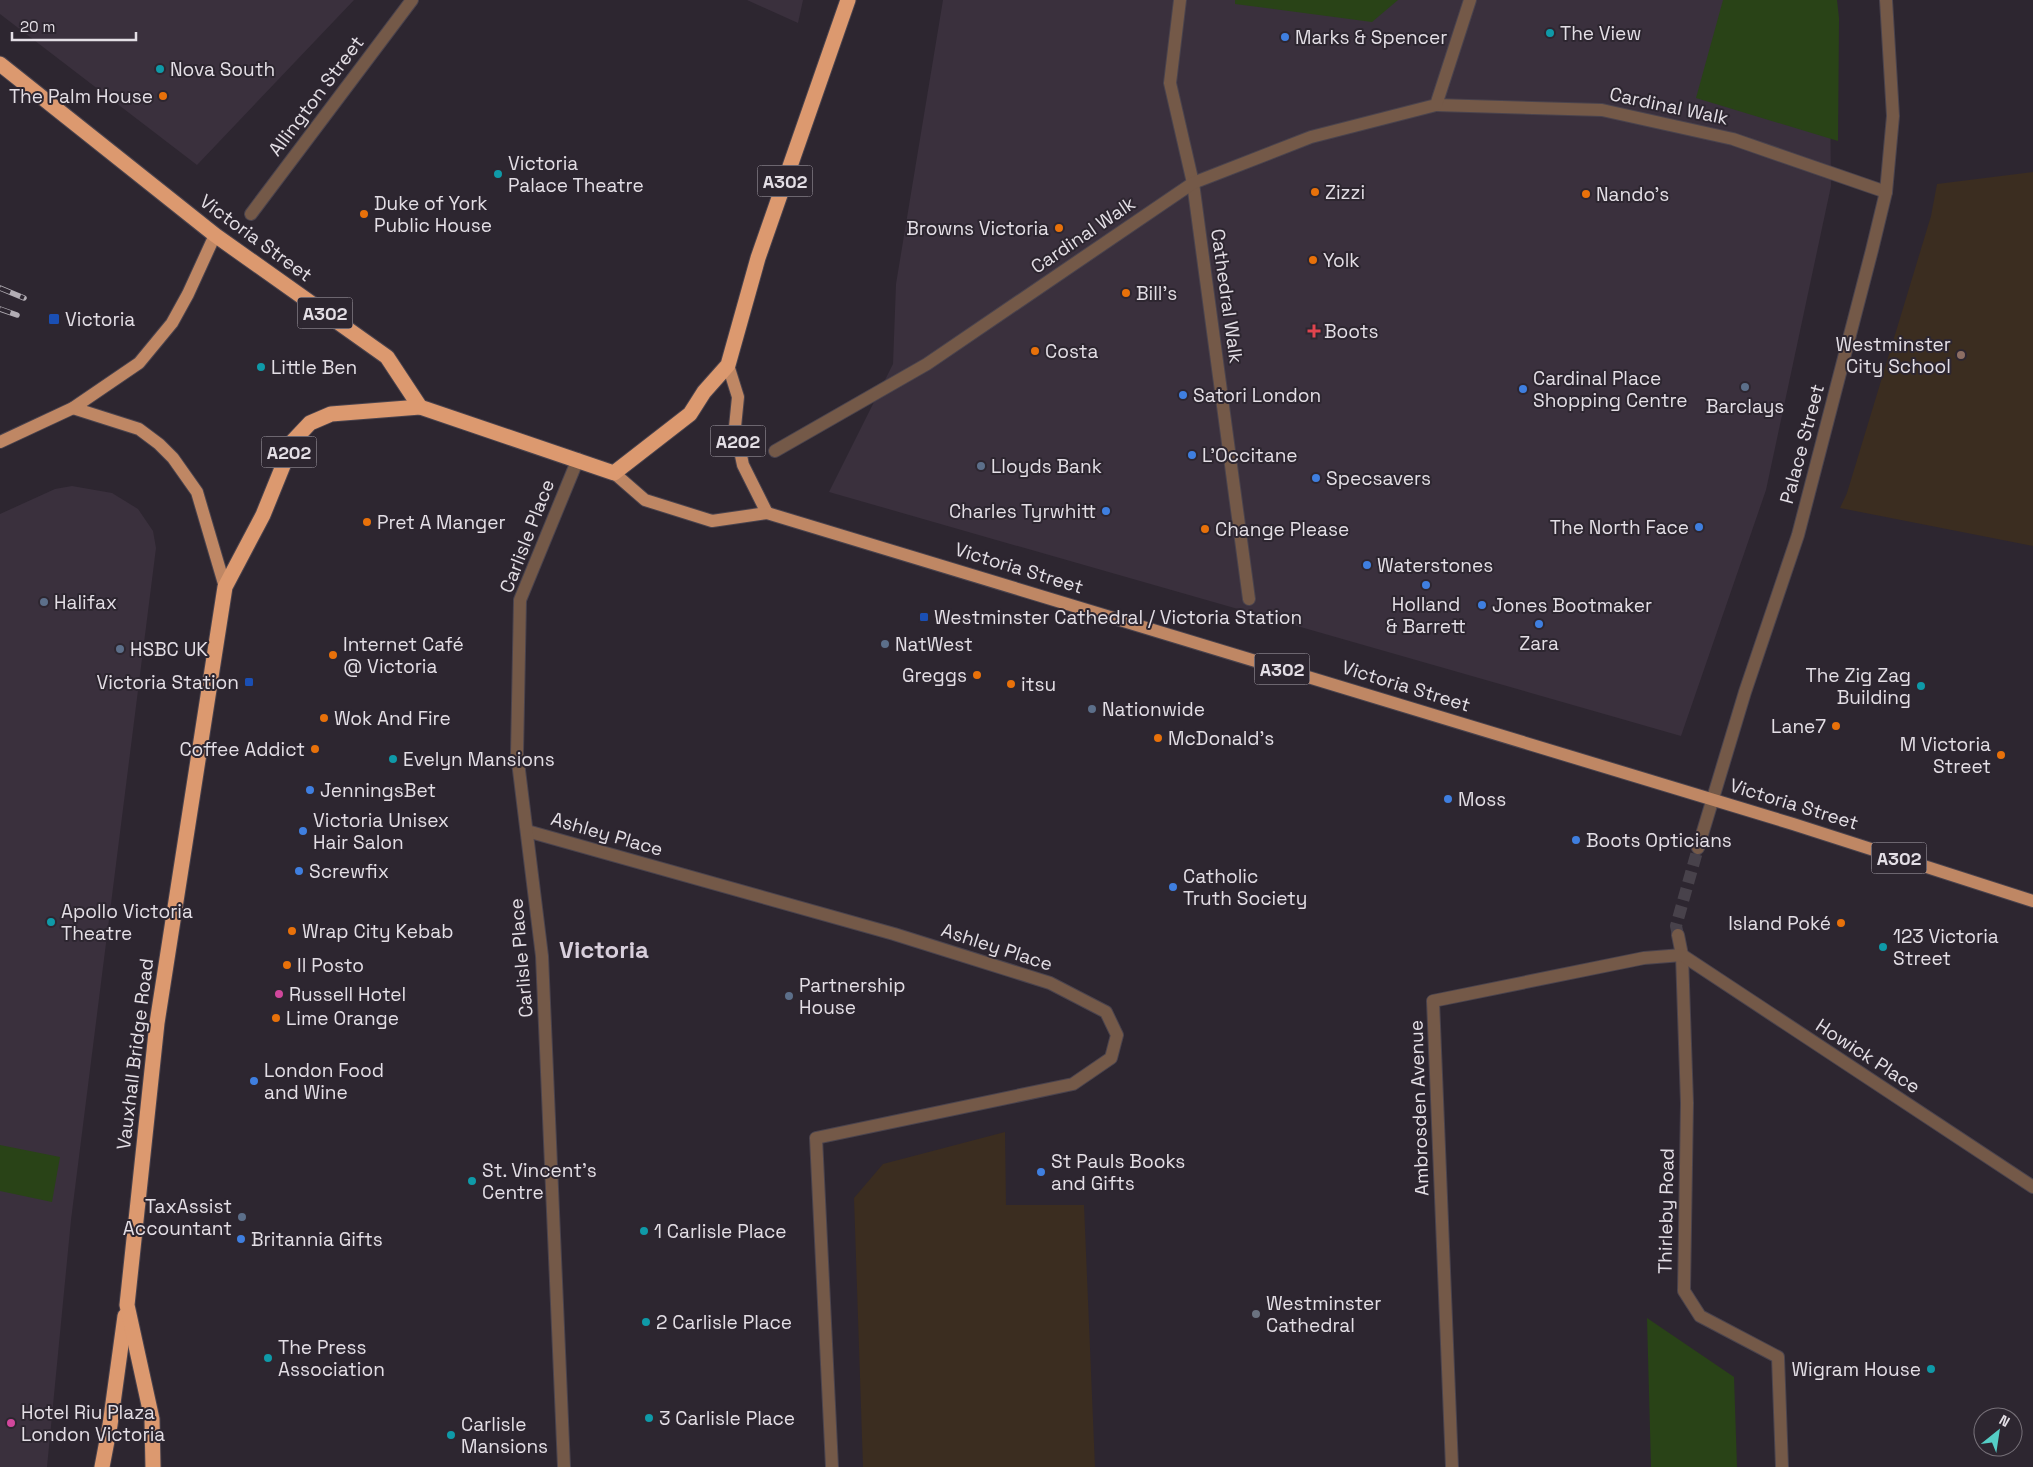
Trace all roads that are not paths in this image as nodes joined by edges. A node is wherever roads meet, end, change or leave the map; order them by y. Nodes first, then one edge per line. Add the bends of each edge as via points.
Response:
1 (412, 0) edge
2 (848, 0) edge
3 (1180, 0) edge
4 (1470, 0) edge
5 (1886, 0) edge
6 (0, 64) edge
7 (1436, 105) junction
8 (1193, 183) junction
9 (1886, 192) junction
10 (251, 214) dead end
11 (215, 235) junction
12 (728, 365) junction
13 (420, 407) junction
14 (73, 408) junction
15 (0, 442) edge
16 (775, 451) dead end
17 (578, 459) junction
18 (614, 473) junction
19 (767, 513) junction
20 (225, 587) junction
21 (1249, 600) dead end
22 (1712, 799) junction
23 (527, 830) junction
24 (1698, 848) tunnel mouth
25 (2033, 901) edge
26 (1678, 935) tunnel mouth
27 (1682, 955) junction
28 (2033, 1188) edge
29 (127, 1305) junction
30 (102, 1467) edge
31 (153, 1467) edge
32 (564, 1467) edge
33 (832, 1467) edge
34 (1452, 1467) edge
35 (1782, 1467) edge

1 - 10 street, Allington Street
2 - 12 highway, A302 via 758,258
3 - 8 street, Cathedral Walk via 1170,83
4 - 7 street
5 - 9 street, Palace Street via 1893,116
6 - 11 highway, Victoria Street / A302
7 - 8 street, Cardinal Walk via 1311,137
7 - 9 street, Cardinal Walk via 1602,110 1733,139
8 - 16 street, Cardinal Walk via 927,364
8 - 21 street, Cathedral Walk
9 - 22 street, Palace Street via 1798,536
11 - 13 highway, Victoria Street / A302 via 387,357
11 - 14 main road via 176,316 139,363
12 - 18 highway, A302 via 690,414
12 - 19 main road, A202 via 738,397 735,427 743,465
13 - 17 highway, Victoria Street / A302
13 - 20 highway, Vauxhall Bridge Road / A202 via 331,414 310,422 293,441 263,514
14 - 15 main road
14 - 20 main road, Vauxhall Bridge Road / A202 via 139,429 173,458 197,492
17 - 18 highway, Victoria Street / A302
17 - 23 street, Carlisle Place via 520,600 517,754
18 - 19 main road, Victoria Street / A302 via 645,500 712,522
19 - 22 main road, Victoria Street / A302
20 - 29 highway, Vauxhall Bridge Road / A202 via 157,1023
22 - 24 street
22 - 25 main road, Victoria Street / A302
23 - 32 street, Carlisle Place via 542,956
23 - 33 street, Ashley Place via 894,934 1050,983 1106,1012 1118,1035 1111,1058 1073,1084 816,1138
26 - 27 street, Thirleby Road
27 - 28 street, Howick Place
27 - 34 street, Ambrosden Avenue via 1644,958 1433,1001
27 - 35 street, Thirleby Road via 1687,1103 1684,1291 1700,1316 1778,1357
29 - 30 highway, A202
29 - 31 highway, Vauxhall Bridge Road / A202 via 152,1420

